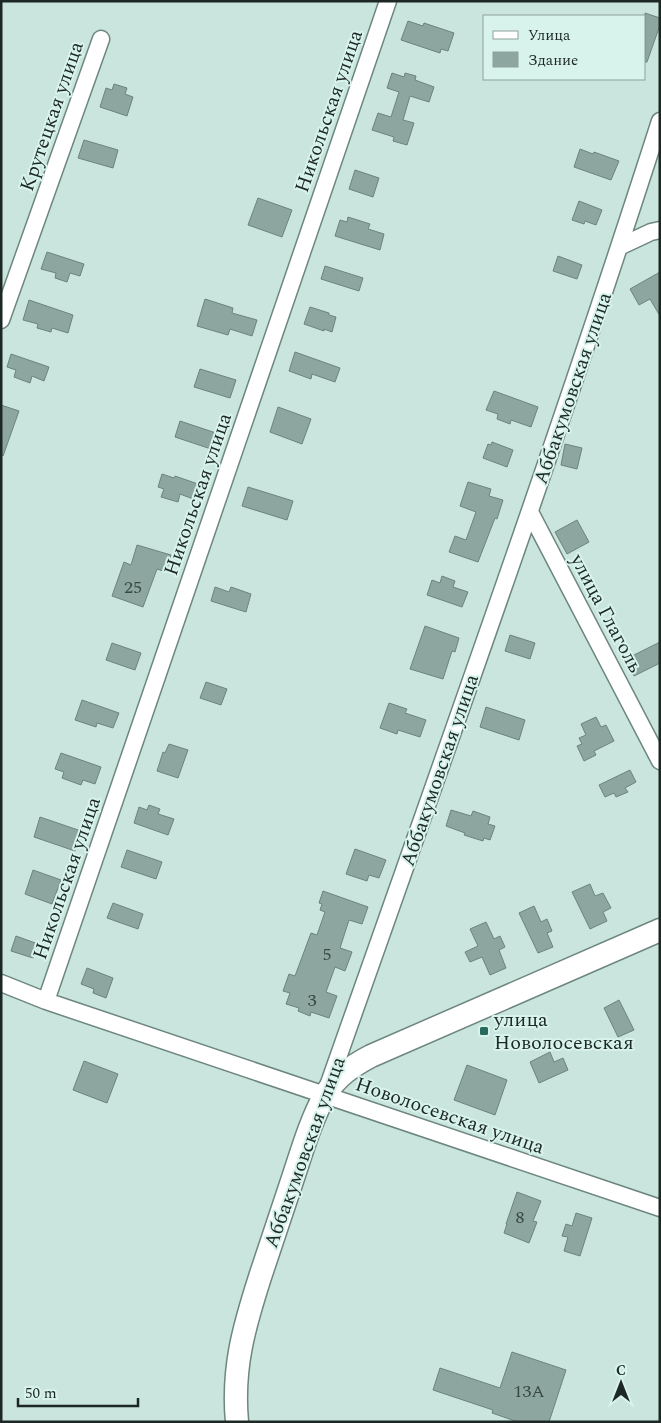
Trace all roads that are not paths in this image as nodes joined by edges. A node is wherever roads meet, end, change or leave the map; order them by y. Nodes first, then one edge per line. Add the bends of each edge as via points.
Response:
1 (388, 1) edge
2 (101, 39) dead end
3 (660, 121) edge
4 (660, 230) edge
5 (619, 247) junction
6 (1, 320) edge
7 (530, 512) junction
8 (660, 761) edge
9 (660, 930) edge
10 (1, 983) edge
11 (46, 1002) junction
12 (325, 1096) junction
13 (660, 1208) edge
14 (237, 1422) edge

1 - 11 street, Никольская улица
2 - 6 street, Крутецкая улица
3 - 5 street, Аббакумовская улица
4 - 5 street
5 - 7 street, Аббакумовская улица
7 - 8 street, улица Глаголь
7 - 12 street, Аббакумовская улица
9 - 12 street via 371,1056 343,1073
10 - 11 street, Новолосевская улица
11 - 12 street, Новолосевская улица
12 - 13 street, Новолосевская улица
12 - 14 street, Аббакумовская улица via 310,1129 246,1324 236,1373

